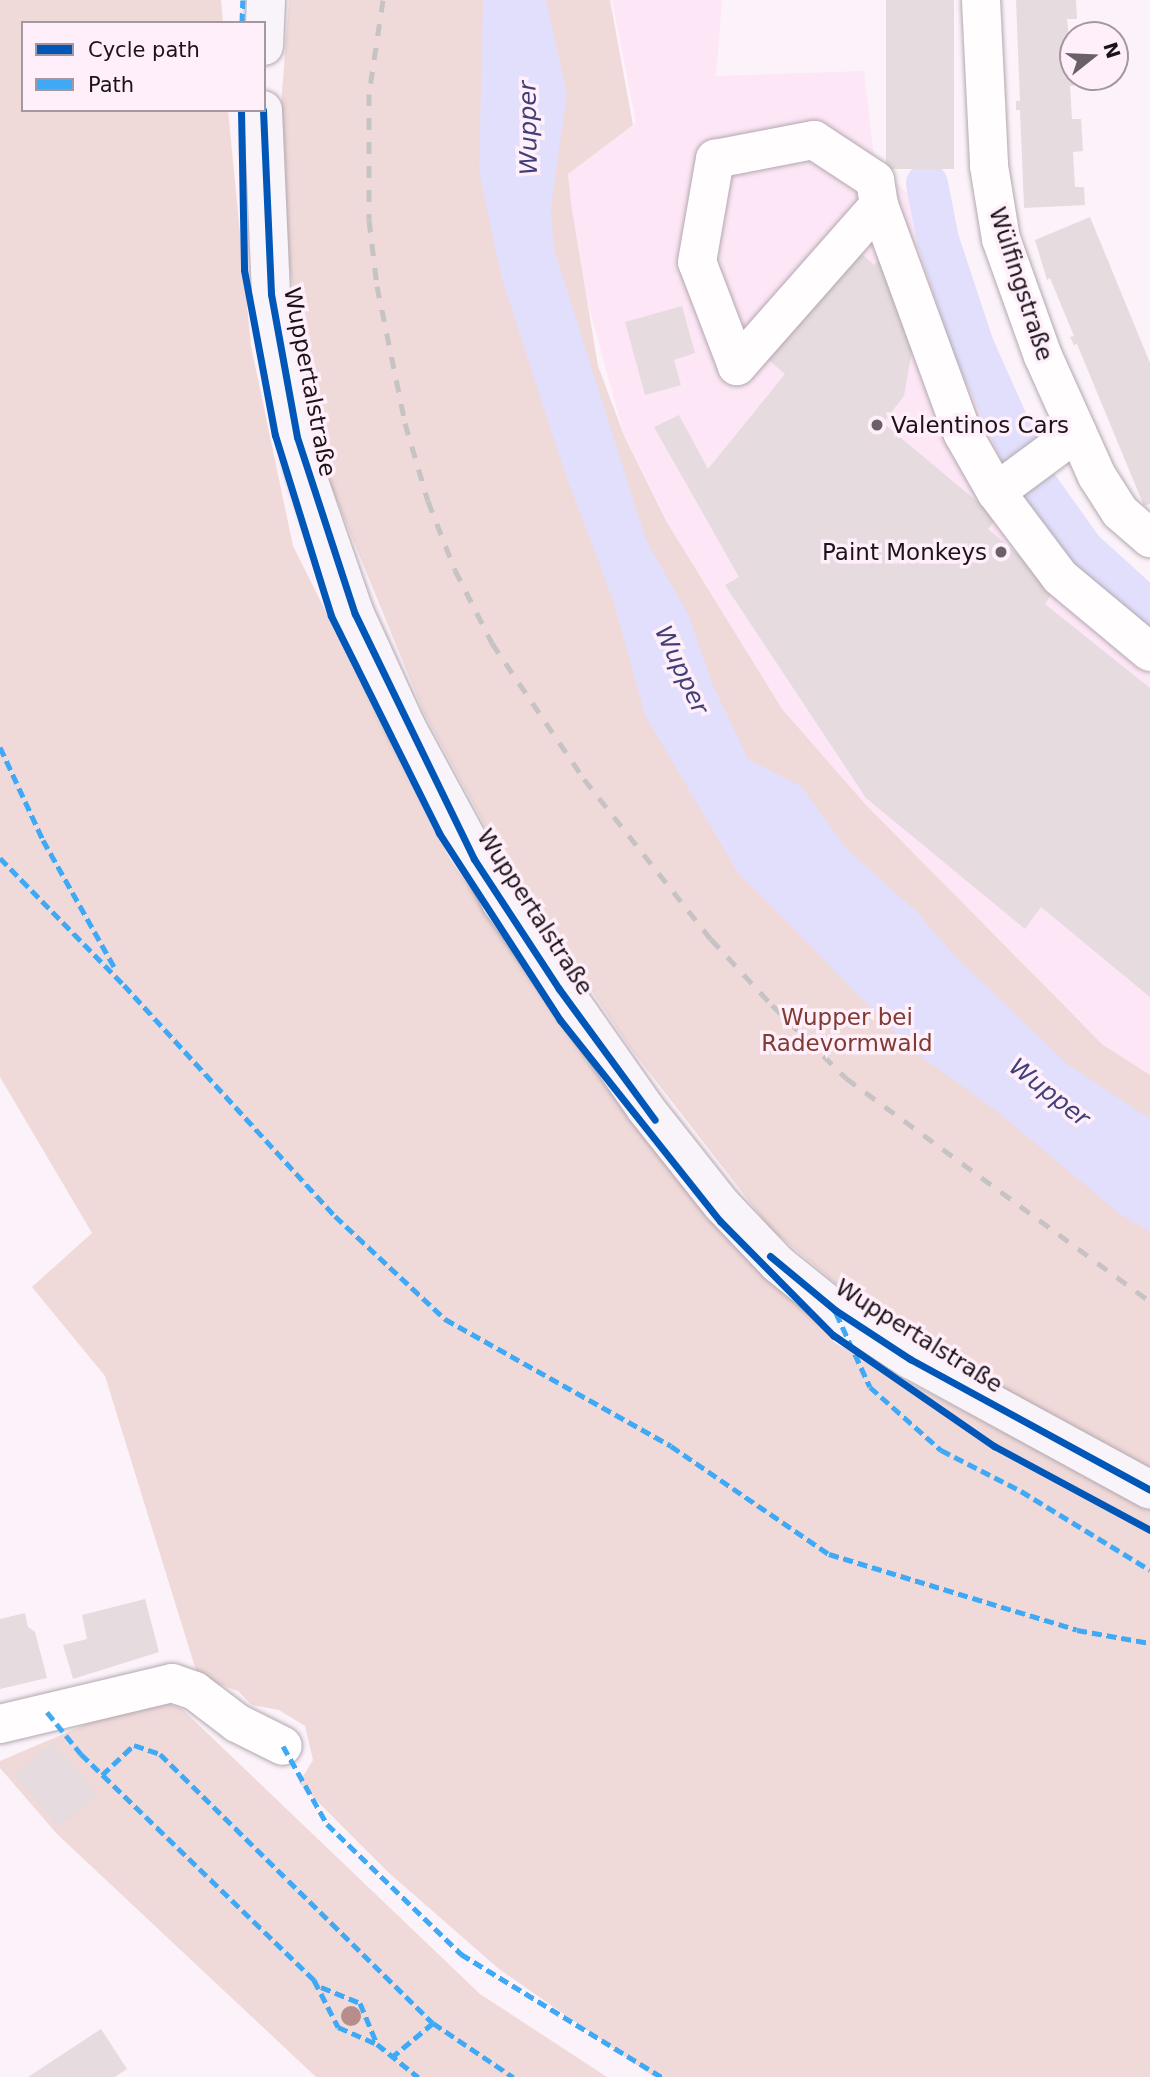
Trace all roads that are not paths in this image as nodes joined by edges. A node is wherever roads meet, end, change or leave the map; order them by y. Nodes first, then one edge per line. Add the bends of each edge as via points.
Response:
1 (266, 0) edge
2 (981, 0) edge
3 (265, 21) edge
4 (263, 112) edge
5 (879, 205) junction
6 (1063, 441) junction
7 (1005, 485) junction
8 (1150, 538) edge
9 (1150, 652) edge
10 (1150, 1489) edge
11 (0, 1724) edge
12 (283, 1746) dead end

1 - 3 main road
2 - 6 street, Wülfingstraße via 989,166 996,215 1044,356
4 - 10 main road, Wuppertalstraße via 271,294 305,470 355,614 407,727 501,902 653,1118 722,1205 778,1264 835,1310 910,1359
5 - 5 street via 875,180 814,140 715,159 697,262 737,366
5 - 7 street via 963,434
6 - 7 street
6 - 8 street, Wülfingstraße
7 - 9 street via 1060,577
11 - 12 street via 172,1683 195,1691 237,1723

